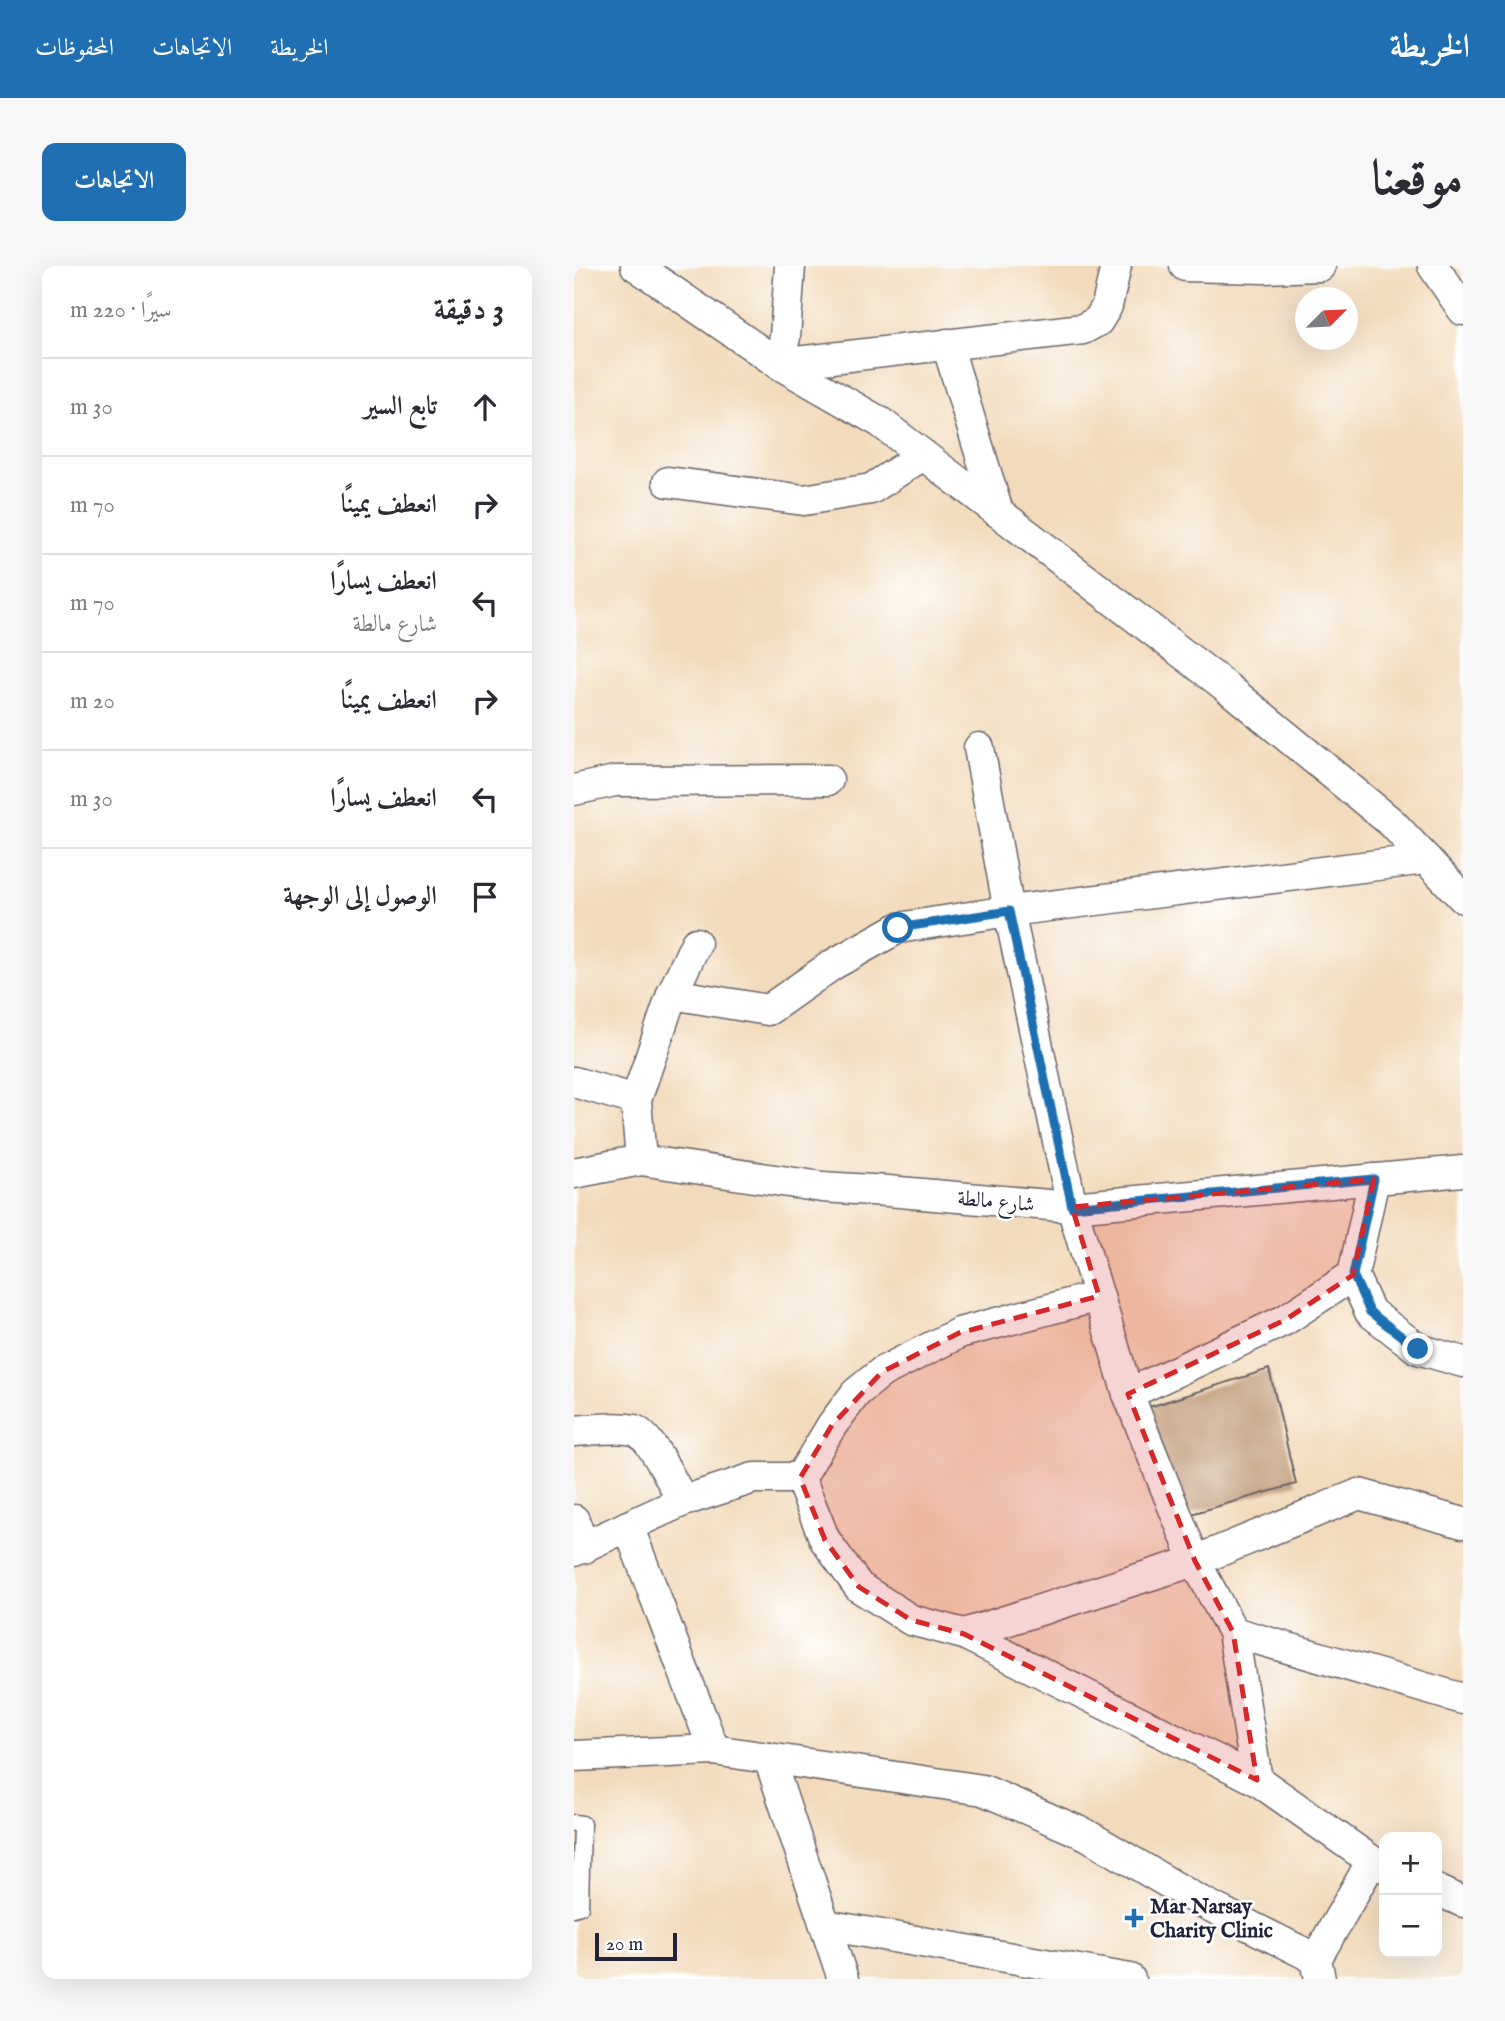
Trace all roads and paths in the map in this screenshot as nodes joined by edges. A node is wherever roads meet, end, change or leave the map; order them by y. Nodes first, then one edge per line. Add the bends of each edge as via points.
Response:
1 (636, 266) edge
2 (790, 266) edge
3 (1116, 266) edge
4 (1185, 266) edge
5 (1320, 266) edge
6 (1433, 266) edge
7 (1463, 310) edge
8 (947, 344) junction
9 (779, 364) junction
10 (923, 455) junction
11 (667, 482) dead end
12 (998, 512) junction
13 (979, 748) dead end
14 (828, 780) dead end
15 (575, 785) edge
16 (1426, 859) junction
17 (1463, 898) edge
18 (1009, 911) junction
19 (696, 943) dead end
20 (672, 994) junction
21 (574, 1082) edge
22 (636, 1100) junction
23 (641, 1160) junction
24 (1463, 1171) edge
25 (574, 1173) edge
26 (1374, 1179) junction
27 (1072, 1207) junction
28 (1353, 1275) junction
29 (1099, 1296) junction
30 (1463, 1362) edge
31 (1128, 1394) junction
32 (574, 1432) edge
33 (800, 1478) junction
34 (683, 1501) junction
35 (574, 1520) edge
36 (1463, 1523) edge
37 (628, 1527) junction
38 (579, 1550) edge
39 (1195, 1561) junction
40 (1233, 1632) junction
41 (964, 1634) junction
42 (1463, 1699) edge
43 (714, 1750) junction
44 (574, 1756) edge
45 (769, 1758) junction
46 (1257, 1780) junction
47 (574, 1823) edge
48 (1378, 1864) edge
49 (1442, 1893) edge
50 (1463, 1902) edge
51 (574, 1908) edge
52 (825, 1926) junction
53 (1318, 1969) edge
54 (1088, 1975) edge
55 (842, 1979) edge
56 (1130, 1979) edge

1 - 9 street
2 - 9 street
3 - 8 street via 1107,306 1098,321 1083,329
4 - 5 street
6 - 7 street
8 - 9 street
8 - 12 street
9 - 10 street via 880,422
10 - 11 street via 871,489 804,500
10 - 12 street
12 - 16 street via 1239,698 1392,823
13 - 18 street
14 - 15 street
16 - 17 street
16 - 18 street
18 - 20 street via 898,928 832,965 768,1010
18 - 27 street
19 - 20 street
20 - 22 street
21 - 22 street
22 - 23 street
23 - 25 street, شارع مالطة
23 - 27 street, شارع مالطة via 822,1187
24 - 26 street, شارع مالطة
26 - 27 street, شارع مالطة
26 - 28 street
27 - 29 street
28 - 30 street via 1370,1312 1418,1349
28 - 31 street via 1285,1320
29 - 31 street
29 - 33 street via 959,1333 882,1372 856,1394 832,1425
31 - 39 street
32 - 34 street via 638,1431 649,1441
33 - 34 street via 754,1478
33 - 41 street via 825,1540 859,1587 911,1620
34 - 37 street
35 - 38 street
36 - 39 street via 1359,1494
37 - 38 street
37 - 43 street
39 - 40 street
39 - 41 street
40 - 42 street
40 - 46 street
41 - 46 street
43 - 44 street
43 - 45 street
45 - 52 street
45 - 53 street via 983,1790 1087,1835
46 - 48 street
47 - 51 lane via 582,1824 580,1906
48 - 53 street
49 - 50 street
52 - 54 street
52 - 55 street
54 - 56 street

